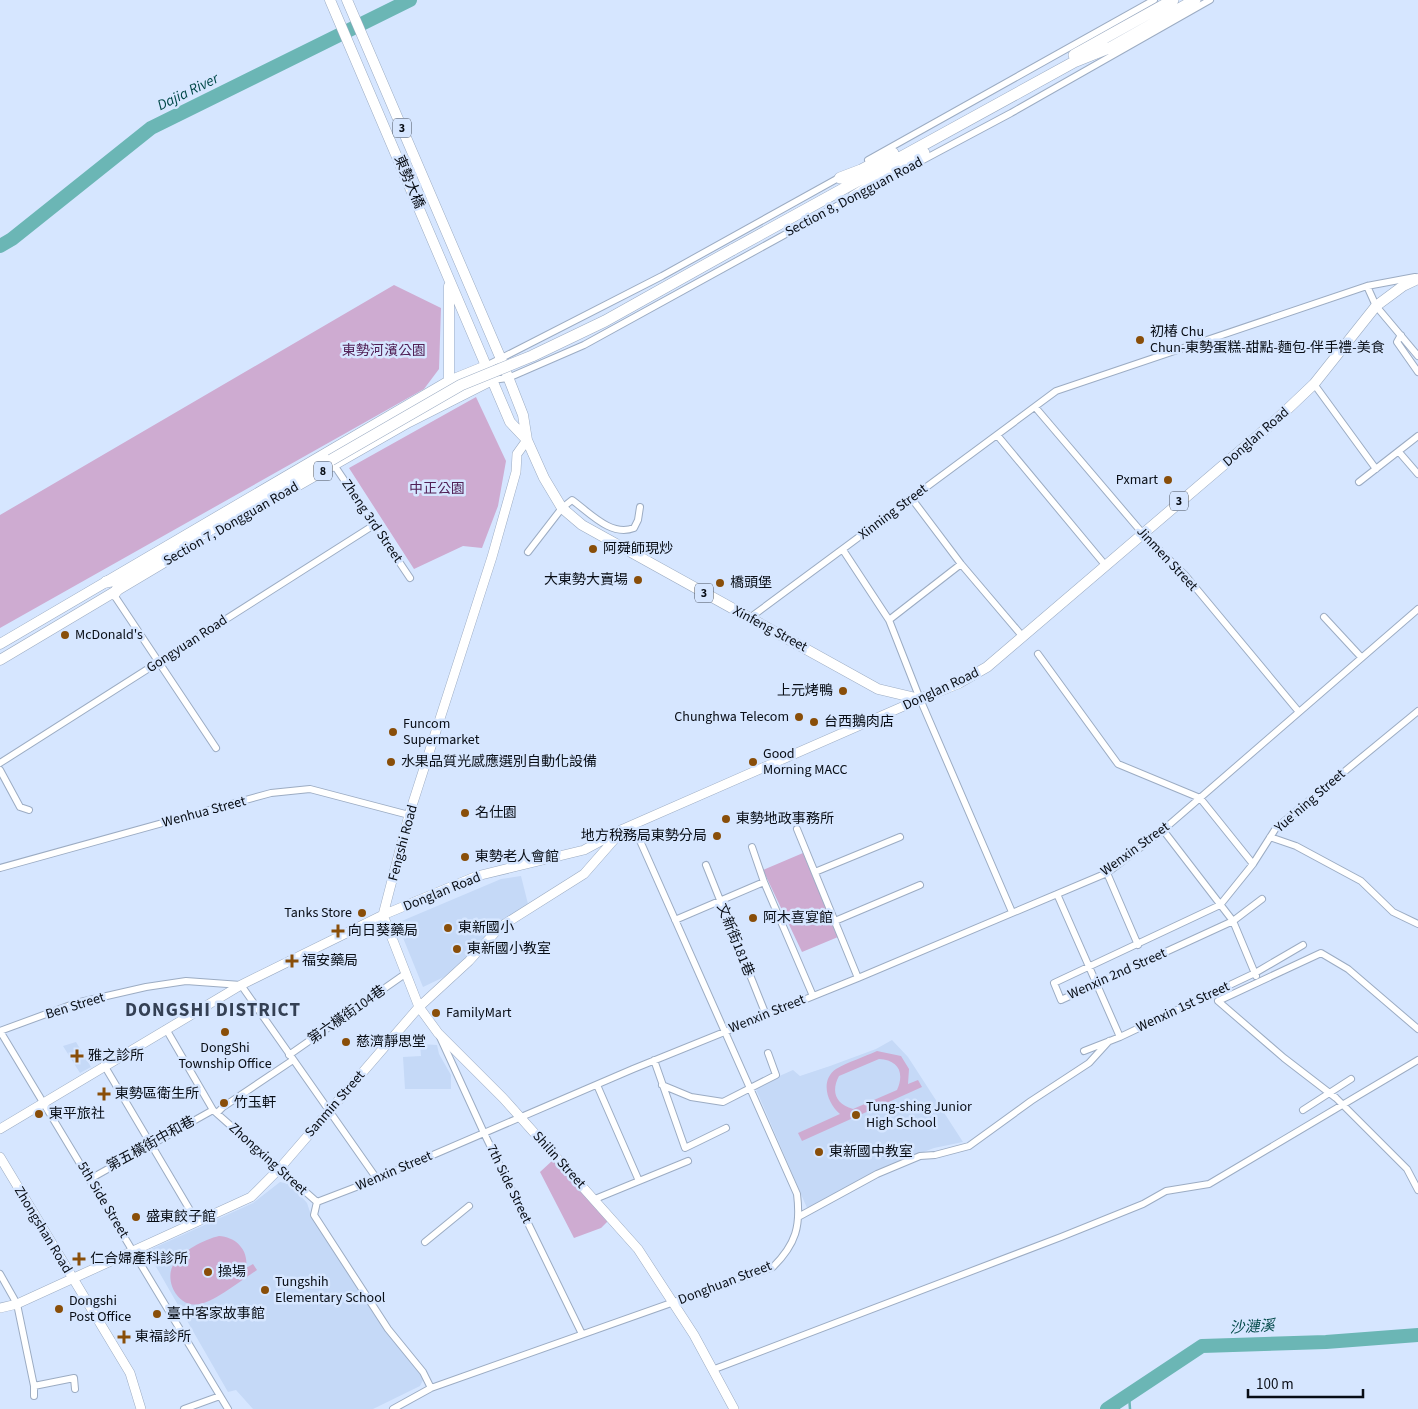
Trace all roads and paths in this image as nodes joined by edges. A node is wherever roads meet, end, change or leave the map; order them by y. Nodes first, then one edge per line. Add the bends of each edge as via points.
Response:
1 (330, 0) edge
2 (347, 0) edge
3 (1154, 0) edge
4 (1173, 0) edge
5 (1196, 0) edge
6 (1210, 0) edge
7 (1114, 40) junction
8 (840, 178) junction
9 (853, 197) junction
10 (1418, 278) edge
11 (449, 280) junction
12 (1367, 286) junction
13 (1376, 306) junction
14 (1400, 335) junction
15 (1418, 356) edge
16 (501, 359) junction
17 (486, 366) junction
18 (1418, 372) edge
19 (508, 378) junction
20 (492, 380) junction
21 (449, 381) junction
22 (1314, 384) junction
23 (1035, 407) junction
24 (401, 409) junction
25 (409, 422) junction
26 (997, 435) junction
27 (1418, 436) edge
28 (527, 440) junction
29 (1399, 452) junction
30 (332, 463) junction
31 (1376, 469) junction
32 (1418, 474) edge
33 (1360, 482) dead end
34 (912, 498) junction
35 (640, 507) dead end
36 (562, 508) junction
37 (374, 525) junction
38 (1144, 535) junction
39 (843, 550) junction
40 (528, 552) dead end
41 (961, 564) junction
42 (1106, 566) junction
43 (126, 578) junction
44 (410, 578) dead end
45 (106, 582) junction
46 (114, 594) junction
47 (1418, 609) edge
48 (751, 617) junction
49 (1324, 617) dead end
50 (889, 620) junction
51 (1023, 636) junction
52 (0, 644) edge
53 (1038, 654) dead end
54 (1361, 657) junction
55 (4, 658) edge
56 (158, 663) junction
57 (920, 699) junction
58 (1418, 711) edge
59 (1299, 712) junction
60 (216, 748) dead end
61 (0, 763) edge
62 (0, 770) edge
63 (1200, 798) junction
64 (29, 810) dead end
65 (410, 815) junction
66 (633, 825) junction
67 (797, 829) dead end
68 (623, 830) junction
69 (1163, 830) junction
70 (900, 836) dead end
71 (1270, 837) junction
72 (752, 847) dead end
73 (1253, 864) junction
74 (706, 865) dead end
75 (0, 868) edge
76 (815, 872) junction
77 (1107, 873) junction
78 (764, 882) junction
79 (920, 885) dead end
80 (1057, 894) junction
81 (1262, 899) dead end
82 (719, 901) junction
83 (1220, 905) junction
84 (1012, 912) junction
85 (383, 915) junction
86 (675, 920) junction
87 (835, 921) junction
88 (1233, 921) junction
89 (1418, 924) edge
90 (1138, 945) junction
91 (1303, 945) dead end
92 (1089, 967) junction
93 (405, 974) junction
94 (1255, 974) junction
95 (858, 978) junction
96 (1259, 981) junction
97 (1097, 984) junction
98 (241, 985) junction
99 (813, 996) junction
100 (419, 1007) junction
101 (766, 1015) junction
102 (1418, 1028) edge
103 (166, 1029) junction
104 (0, 1031) edge
105 (724, 1032) junction
106 (438, 1033) junction
107 (1120, 1037) junction
108 (1109, 1041) junction
109 (1084, 1052) dead end
110 (768, 1053) dead end
111 (291, 1058) junction
112 (654, 1060) junction
113 (1418, 1060) edge
114 (104, 1065) junction
115 (1352, 1078) dead end
116 (596, 1085) junction
117 (662, 1085) junction
118 (750, 1089) junction
119 (1330, 1094) junction
120 (43, 1102) junction
121 (1343, 1105) junction
122 (1303, 1110) dead end
123 (328, 1111) junction
124 (215, 1112) junction
125 (521, 1118) junction
126 (0, 1128) edge
127 (726, 1128) dead end
128 (484, 1133) junction
129 (151, 1144) junction
130 (0, 1157) edge
131 (688, 1161) dead end
132 (280, 1168) junction
133 (90, 1179) junction
134 (377, 1179) junction
135 (639, 1180) junction
136 (1418, 1190) edge
137 (595, 1199) junction
138 (317, 1202) junction
139 (469, 1206) dead end
140 (800, 1216) junction
141 (197, 1222) junction
142 (425, 1242) dead end
143 (134, 1250) junction
144 (0, 1274) edge
145 (72, 1280) junction
146 (674, 1302) junction
147 (17, 1304) junction
148 (0, 1308) edge
149 (582, 1334) junction
150 (712, 1370) junction
151 (34, 1386) junction
152 (431, 1388) junction
153 (75, 1389) dead end
154 (34, 1396) dead end
155 (220, 1396) junction
156 (141, 1409) edge
157 (184, 1409) edge
158 (228, 1409) edge
159 (393, 1409) edge
160 (734, 1409) edge

1 - 11 main road, 東勢大橋 / 3
2 - 16 main road, 東勢大橋 / 3
3 - 8 street, Section 8, Dongguan Road
4 - 7 highway
5 - 7 highway
6 - 9 street, Section 8, Dongguan Road via 1011,113
7 - 8 highway
7 - 9 highway
7 - 30 highway, bridge via 605,321 461,385
8 - 16 street, Section 8, Dongguan Road via 662,276
9 - 19 street, Section 8, Dongguan Road via 584,346
10 - 12 street, Donglan Road
10 - 13 main road, Donglan Road / 3
11 - 17 main road, 東勢大橋 / 3
11 - 21 main road
12 - 13 street
12 - 23 street, Donglan Road via 1072,384
13 - 14 street
13 - 22 main road, Donglan Road / 3
14 - 15 street
14 - 18 street via 1397,342
16 - 17 street, Section 8, Dongguan Road
16 - 19 main road, 3
17 - 20 main road, 3
17 - 21 main road, Section 7, Dongguan Road / 8
19 - 20 street, Section 8, Dongguan Road
19 - 28 main road, 3 via 523,415
20 - 25 main road, Section 7, Dongguan Road / 8
20 - 28 main road, 3 via 510,422
21 - 24 main road, Section 7, Dongguan Road / 8
22 - 31 street
22 - 38 main road, Donglan Road / 3 via 1244,449 1167,511
23 - 26 street, Xinning Street
23 - 38 street, Jinmen Street
24 - 25 main road
24 - 45 main road, Section 7, Dongguan Road / 8
25 - 30 main road, Section 7, Dongguan Road / 8
26 - 34 street, Xinning Street
26 - 42 street
27 - 29 street
28 - 36 main road, Xinfeng Street / 3
28 - 65 street, Fengshi Road via 517,454 516,472 492,557
29 - 31 street
29 - 32 street
30 - 37 street, Zheng 3rd Street
30 - 43 highway
30 - 46 main road, Section 7, Dongguan Road / 8
31 - 33 street
34 - 39 street, Xinning Street
34 - 41 street
35 - 36 street via 634,528 625,532 613,529 572,500
36 - 40 street
36 - 48 main road, Xinfeng Street / 3 via 582,525
37 - 44 street, Zheng 3rd Street
37 - 56 street, Gongyuan Road
38 - 42 main road, Donglan Road / 3
38 - 59 street, Jinmen Street via 1185,575
39 - 48 street, Xinning Street
39 - 50 street
41 - 50 street
41 - 51 street
42 - 51 main road, Donglan Road / 3
43 - 45 highway
43 - 46 highway
45 - 46 street
45 - 52 main road, Section 7, Dongguan Road / 8
46 - 55 main road, Section 7, Dongguan Road / 8
46 - 56 street
47 - 54 street
48 - 57 main road, Xinfeng Street / 3 via 878,689
49 - 54 street
50 - 57 street
51 - 57 main road, Donglan Road / 3 via 988,667
52 - 55 street
53 - 63 street via 1118,764
54 - 59 street
56 - 60 street
56 - 61 street, Gongyuan Road
57 - 66 street, Donglan Road
57 - 84 street
58 - 71 street, Yue'ning Street via 1276,828
59 - 63 street
62 - 64 street via 20,807
63 - 69 street, Wenxin Street
63 - 73 street
65 - 75 street, Wenhua Street via 310,789 271,794
65 - 85 street, Fengshi Road
66 - 68 street, Donglan Road
66 - 86 street, Donghuan Street
67 - 76 street
68 - 85 street, Donglan Road via 584,850 477,876
68 - 100 street, Sanmin Street via 584,874 500,927
69 - 77 street, Wenxin Street
69 - 83 street
70 - 76 street
71 - 73 street, Yue'ning Street
71 - 89 street via 1296,846 1361,881 1392,912
72 - 78 street
73 - 83 street, Wenxin 2nd Street
74 - 82 street, 文新街181巷
76 - 87 street
77 - 80 street, Wenxin Street
77 - 90 street
78 - 82 street
78 - 99 street
79 - 87 street
80 - 84 street, Wenxin Street
80 - 92 street, Wenxin 1st Street
81 - 88 street, Wenxin 2nd Street
82 - 86 street
82 - 101 street, 文新街181巷
83 - 88 street
83 - 90 street, Wenxin 2nd Street
84 - 95 street, Wenxin Street
85 - 93 street, Shilin Street
85 - 98 street
86 - 105 street, Donghuan Street
87 - 95 street
88 - 94 street
88 - 97 street, Wenxin 2nd Street
90 - 92 street, Wenxin 2nd Street
91 - 94 street, Wenxin 1st Street
92 - 97 street, Wenxin 1st Street
92 - 97 street, Wenxin 2nd Street via 1054,983 1061,1000
93 - 100 street, Shilin Street
93 - 111 street, 第六橫街104巷
94 - 96 street
94 - 107 street, Wenxin 1st Street
95 - 99 street, Wenxin Street
96 - 102 street via 1321,953 1348,969
96 - 119 street via 1218,1001
97 - 107 street, Wenxin 1st Street
98 - 103 street
98 - 104 street, Ben Street via 186,981 146,987 76,1003
98 - 111 street
99 - 101 street, Wenxin Street
100 - 106 street, Shilin Street
100 - 123 street, Sanmin Street
101 - 105 street, Wenxin Street
103 - 114 street
103 - 124 street, Zhongxing Street
104 - 120 street, 5th Side Street
105 - 112 street, Wenxin Street
105 - 118 street, Donghuan Street
106 - 125 street, Shilin Street
106 - 128 street, 7th Side Street
107 - 108 street
108 - 109 street
108 - 140 street via 1089,1063 968,1146 903,1163
110 - 118 street via 776,1075
111 - 123 street
111 - 124 street, 第六橫街104巷
112 - 116 street, Wenxin Street
112 - 117 street
113 - 121 street
114 - 120 street
114 - 129 street
115 - 119 street
116 - 125 street, Wenxin Street
116 - 135 street
117 - 118 street via 691,1097 723,1102
117 - 127 street via 685,1148
118 - 140 street, Donghuan Street via 797,1194
119 - 121 street
119 - 122 street
120 - 126 street
120 - 133 street, 5th Side Street
121 - 136 street via 1407,1169
121 - 150 street via 1209,1184 1166,1191 1143,1204 1060,1237
123 - 132 street, Sanmin Street
123 - 134 street
124 - 129 street, 第五橫街中和巷
124 - 132 street, Zhongxing Street
125 - 128 street, Wenxin Street
125 - 137 street, Shilin Street
128 - 134 street, Wenxin Street
128 - 149 street, 7th Side Street
129 - 133 street, 第五橫街中和巷
129 - 141 street
130 - 145 street, Zhongshan Road
131 - 135 street
132 - 138 street, Zhongxing Street
132 - 141 street, Sanmin Street via 251,1197
133 - 143 street, 5th Side Street
134 - 138 street, Wenxin Street
135 - 137 street
137 - 146 street, Shilin Street via 638,1249
138 - 152 street, Zhongxing Street via 314,1215 388,1329 423,1372
139 - 142 street
140 - 146 street, Donghuan Street via 787,1254 773,1267
141 - 143 street, Sanmin Street
143 - 145 street, Sanmin Street
143 - 155 street, 5th Side Street
144 - 147 street
145 - 147 street, Sanmin Street
145 - 156 street, Zhongshan Road via 130,1372
146 - 149 street, Donghuan Street
146 - 150 street, Shilin Street
147 - 148 street, Sanmin Street
147 - 151 street
149 - 152 street, Donghuan Street
150 - 160 street, Shilin Street
151 - 153 street via 74,1378
151 - 154 street
152 - 159 street, Donghuan Street
155 - 157 street
155 - 158 street, 5th Side Street

